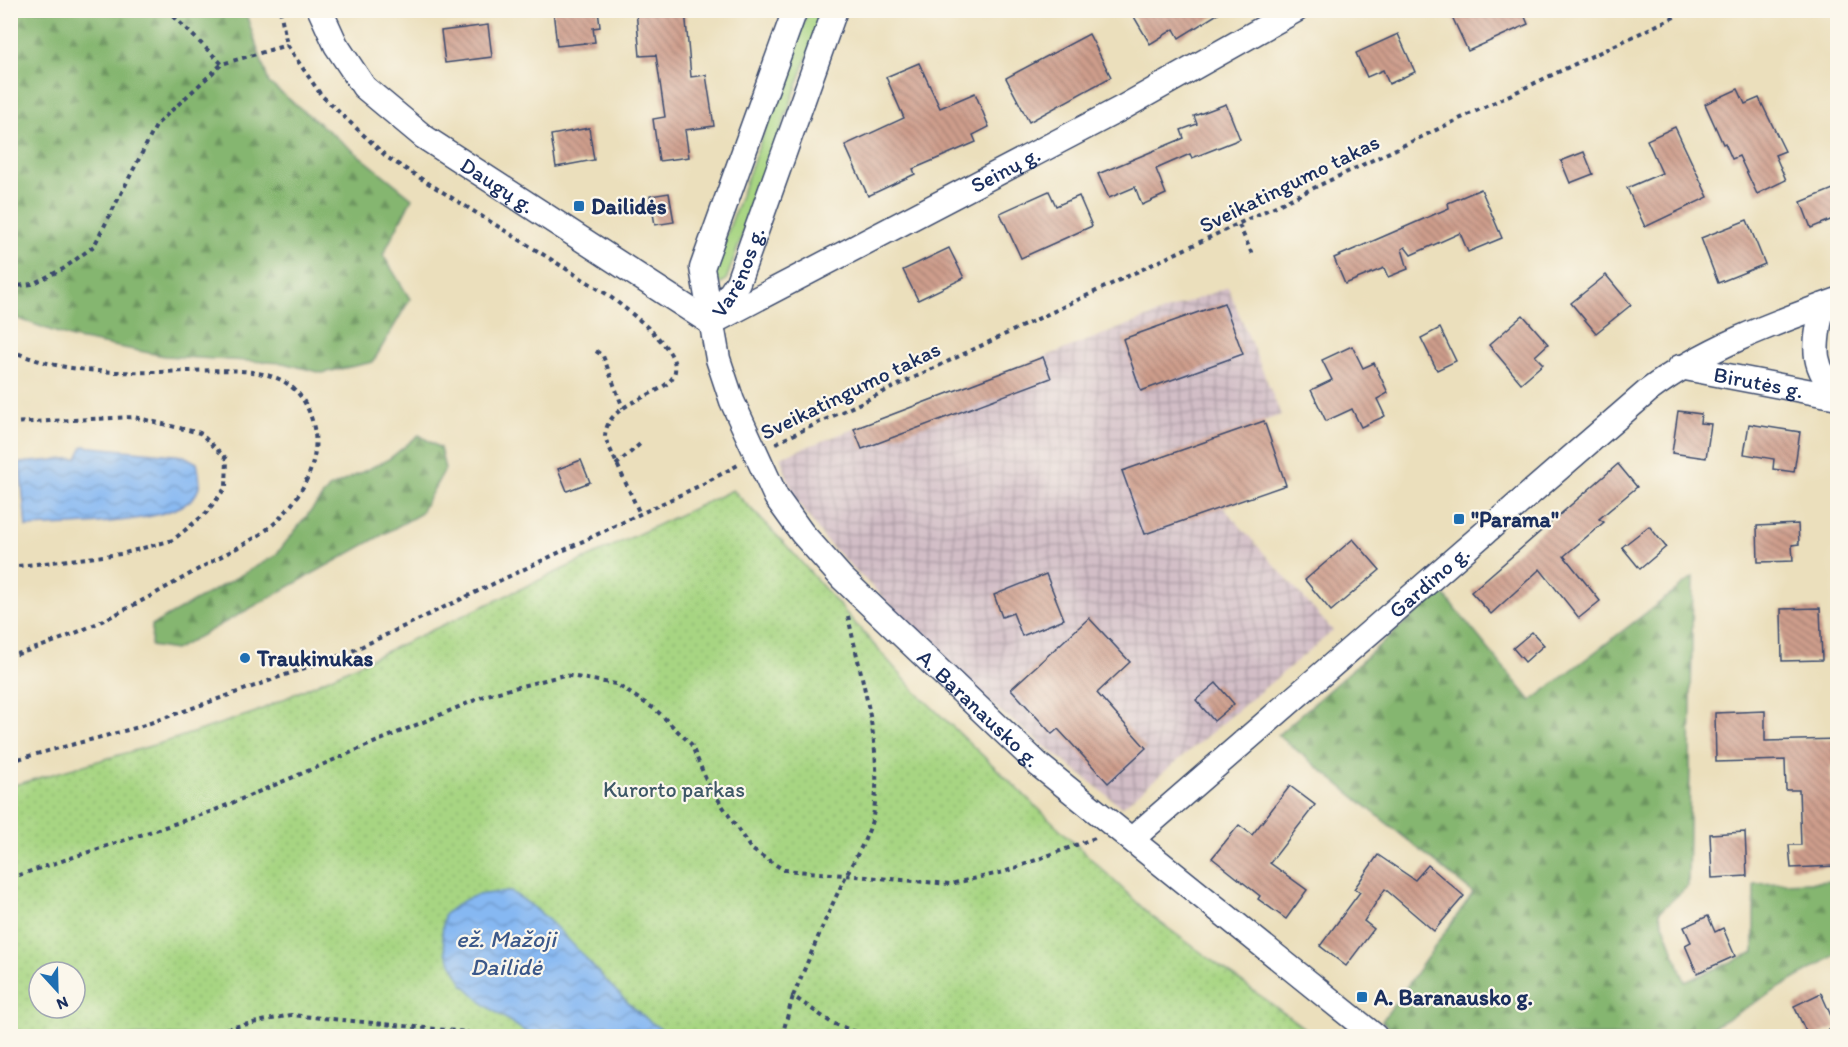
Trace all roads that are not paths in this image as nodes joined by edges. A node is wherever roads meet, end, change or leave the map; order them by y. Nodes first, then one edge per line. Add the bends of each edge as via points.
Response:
1 (320, 10) edge
2 (795, 10) edge
3 (835, 10) edge
4 (1296, 10) edge
5 (1830, 303) edge
6 (711, 323) junction
7 (1680, 367) junction
8 (1838, 396) edge
9 (1132, 838) junction
10 (1375, 1036) edge

1 - 6 street, Daugų g. via 336,45 364,87 424,137
2 - 6 street, Varėnos g. via 702,268
3 - 6 street, Varėnos g. via 738,282
4 - 6 street, Seinų g. via 1122,108
5 - 7 street, Gardino g. via 1745,335
5 - 8 street via 1815,356 1823,378
6 - 9 street, A. Baranausko g. via 746,464 802,533 842,578 1040,766
7 - 8 street, Birutės g.
7 - 9 street, Gardino g.
9 - 10 street, A. Baranausko g.

